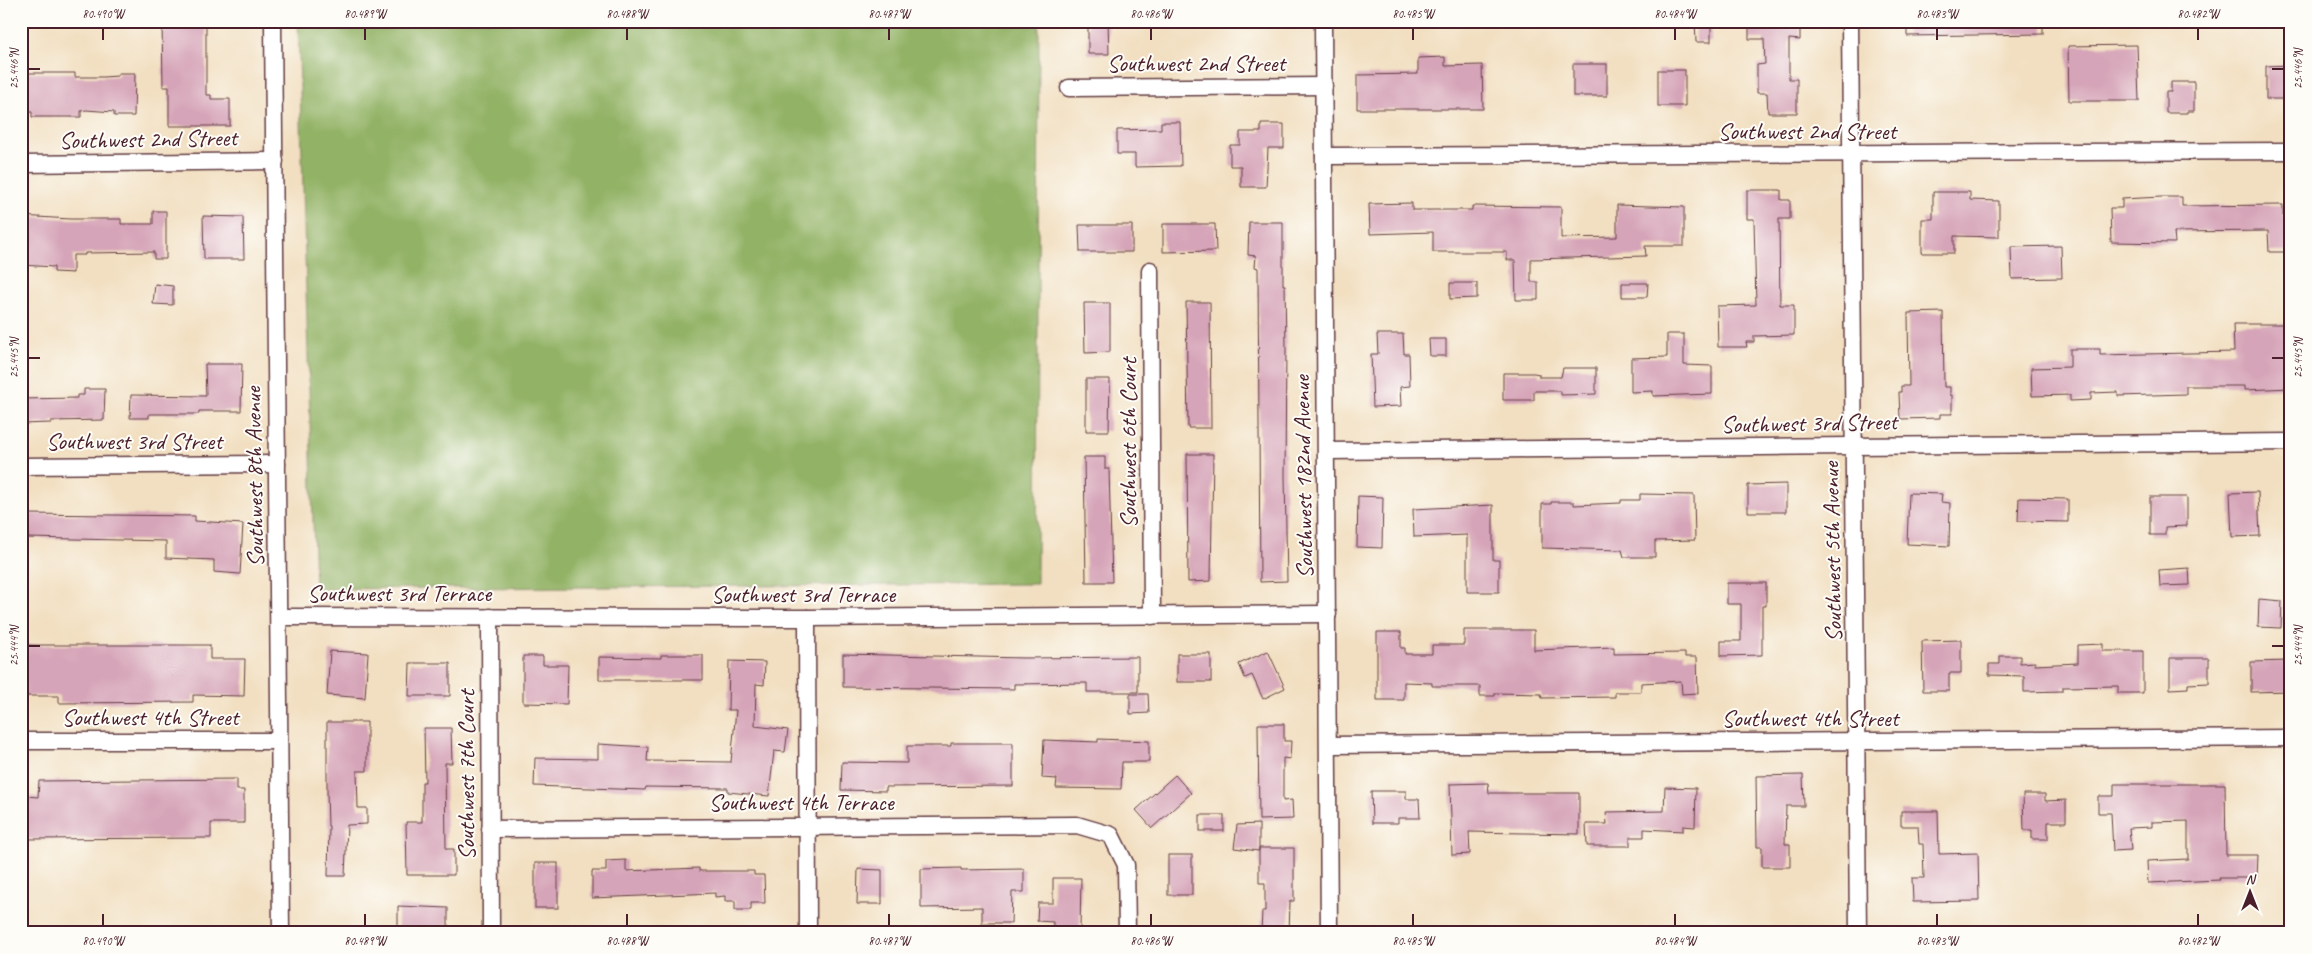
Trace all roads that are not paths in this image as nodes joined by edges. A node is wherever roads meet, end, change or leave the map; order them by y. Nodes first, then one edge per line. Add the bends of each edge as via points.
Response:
1 (272, 21) edge
2 (1323, 21) edge
3 (1850, 21) edge
4 (1324, 86) junction
5 (1069, 88) dead end
6 (2291, 151) edge
7 (1851, 154) junction
8 (1324, 156) junction
9 (275, 161) junction
10 (21, 164) edge
11 (1150, 270) dead end
12 (2291, 442) edge
13 (1854, 446) junction
14 (1327, 451) junction
15 (277, 464) junction
16 (21, 466) edge
17 (1328, 614) junction
18 (1152, 616) junction
19 (279, 617) junction
20 (490, 617) junction
21 (807, 618) junction
22 (2291, 738) edge
23 (21, 741) edge
24 (280, 741) junction
25 (1857, 742) junction
26 (1329, 745) junction
27 (809, 825) junction
28 (490, 828) junction
29 (281, 933) edge
30 (491, 933) edge
31 (808, 933) edge
32 (1127, 933) edge
33 (1329, 933) edge
34 (1858, 933) edge

1 - 9 street, Southwest 8th Avenue
2 - 4 street, Southwest 182nd Avenue
3 - 7 street, Southwest 5th Avenue
4 - 5 street, Southwest 2nd Street
4 - 8 street, Southwest 182nd Avenue
6 - 7 street, Southwest 2nd Street
7 - 8 street, Southwest 2nd Street
7 - 13 street, Southwest 5th Avenue
8 - 14 street, Southwest 182nd Avenue
9 - 10 street, Southwest 2nd Street
9 - 15 street, Southwest 8th Avenue
11 - 18 street, Southwest 6th Court
12 - 13 street, Southwest 3rd Street
13 - 14 street, Southwest 3rd Street
13 - 25 street, Southwest 5th Avenue
14 - 17 street, Southwest 182nd Avenue
15 - 16 street, Southwest 3rd Street
15 - 19 street, Southwest 8th Avenue
17 - 18 street, Southwest 3rd Terrace
17 - 26 street, Southwest 182nd Avenue
18 - 21 street, Southwest 3rd Terrace
19 - 20 street, Southwest 3rd Terrace
19 - 24 street, Southwest 8th Avenue
20 - 21 street, Southwest 3rd Terrace
20 - 28 street, Southwest 7th Court
21 - 27 street
22 - 25 street, Southwest 4th Street
23 - 24 street, Southwest 4th Street
24 - 29 street, Southwest 8th Avenue
25 - 26 street, Southwest 4th Street
25 - 34 street, Southwest 5th Avenue
26 - 33 street, Southwest 182nd Avenue
27 - 28 street, Southwest 4th Terrace
27 - 31 street
27 - 32 street, Southwest 4th Terrace via 1077,825 1111,835 1126,865
28 - 30 street, Southwest 7th Court

